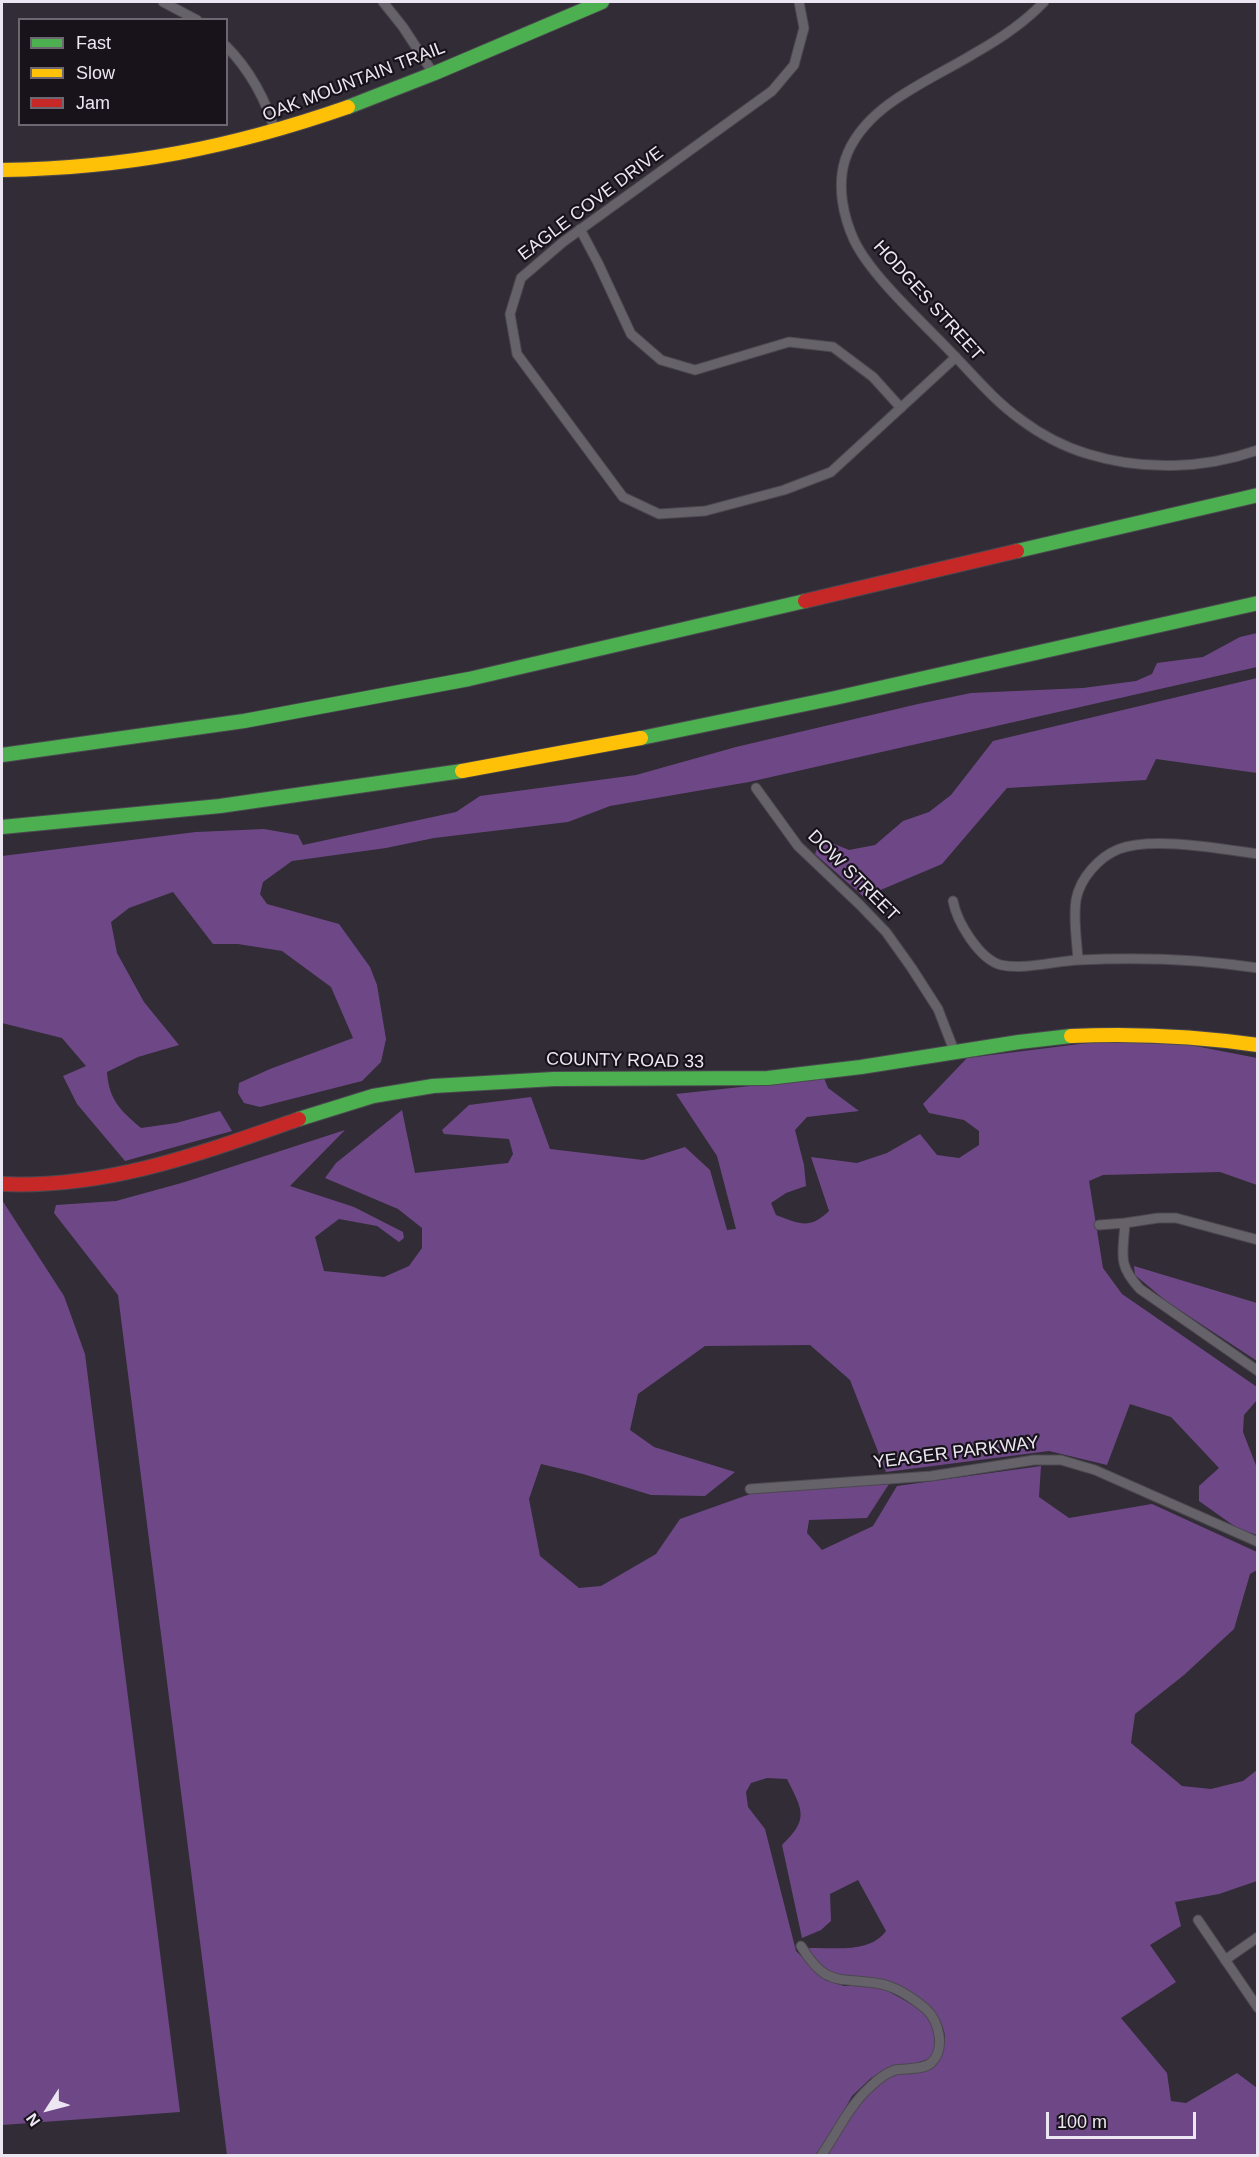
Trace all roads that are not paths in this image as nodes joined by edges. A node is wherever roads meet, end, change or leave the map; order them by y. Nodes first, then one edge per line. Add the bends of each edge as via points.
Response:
1 (162, 2) edge
2 (383, 2) edge
3 (602, 2) edge
4 (798, 2) edge
5 (1044, 2) edge
6 (193, 18) edge
7 (228, 48) edge
8 (433, 73) junction
9 (275, 132) junction
10 (2, 170) edge
11 (580, 229) junction
12 (956, 357) junction
13 (901, 408) junction
14 (1257, 450) edge
15 (1257, 495) edge
16 (1257, 603) edge
17 (2, 755) edge
18 (756, 788) dead end
19 (2, 826) edge
20 (1257, 854) edge
21 (953, 901) dead end
22 (1078, 960) junction
23 (1257, 968) edge
24 (1257, 1045) edge
25 (955, 1053) junction
26 (2, 1184) edge
27 (1125, 1223) junction
28 (1099, 1225) dead end
29 (1257, 1240) edge
30 (1257, 1371) edge
31 (750, 1488) dead end
32 (1257, 1542) edge
33 (1198, 1920) dead end
34 (1257, 1937) edge
35 (801, 1946) dead end
36 (1225, 1960) junction
37 (1257, 2008) edge
38 (821, 2156) edge

1 - 6 street
2 - 8 street
3 - 8 main road, OAK MOUNTAIN TRAIL
4 - 11 street, EAGLE COVE DRIVE via 804,28 794,65 772,91
5 - 12 street, HODGES STREET via 1003,36 880,111 855,140 845,162 843,199 855,242 879,275
7 - 9 street via 250,76
8 - 9 main road, OAK MOUNTAIN TRAIL
9 - 10 main road, OAK MOUNTAIN TRAIL via 140,161
11 - 13 street via 631,334 661,360 694,370 789,342 833,347 873,377
11 - 13 street, EAGLE COVE DRIVE via 521,278 510,314 517,354 623,497 659,514 705,511 784,490 831,472
12 - 13 street, EAGLE COVE DRIVE
12 - 14 street, HODGES STREET via 1021,420 1088,454 1137,464 1183,465 1218,462
15 - 17 main road via 469,679 244,721
16 - 19 main road via 703,726 489,767 250,802
18 - 25 street, DOW STREET via 798,846 886,932 938,1009
20 - 22 street via 1161,844 1131,846 1112,853 1095,865 1079,890 1075,911
21 - 22 street via 966,932 994,962 1019,966
22 - 23 street via 1168,960
24 - 25 main road, COUNTY ROAD 33 via 1173,1035 1120,1034 1043,1039
25 - 26 main road, COUNTY ROAD 33 via 772,1077 536,1078 394,1092 349,1102 200,1153 123,1173 69,1183
27 - 28 street
27 - 29 street via 1168,1217
27 - 30 street via 1123,1259 1128,1276 1140,1289
31 - 32 street, YEAGER PARKWAY via 932,1476 1034,1460 1061,1460 1095,1470
33 - 36 street
34 - 36 street
35 - 38 street via 827,1976 881,1984 919,2003 931,2013 939,2034 932,2062 893,2071 875,2081 855,2102
36 - 37 street

